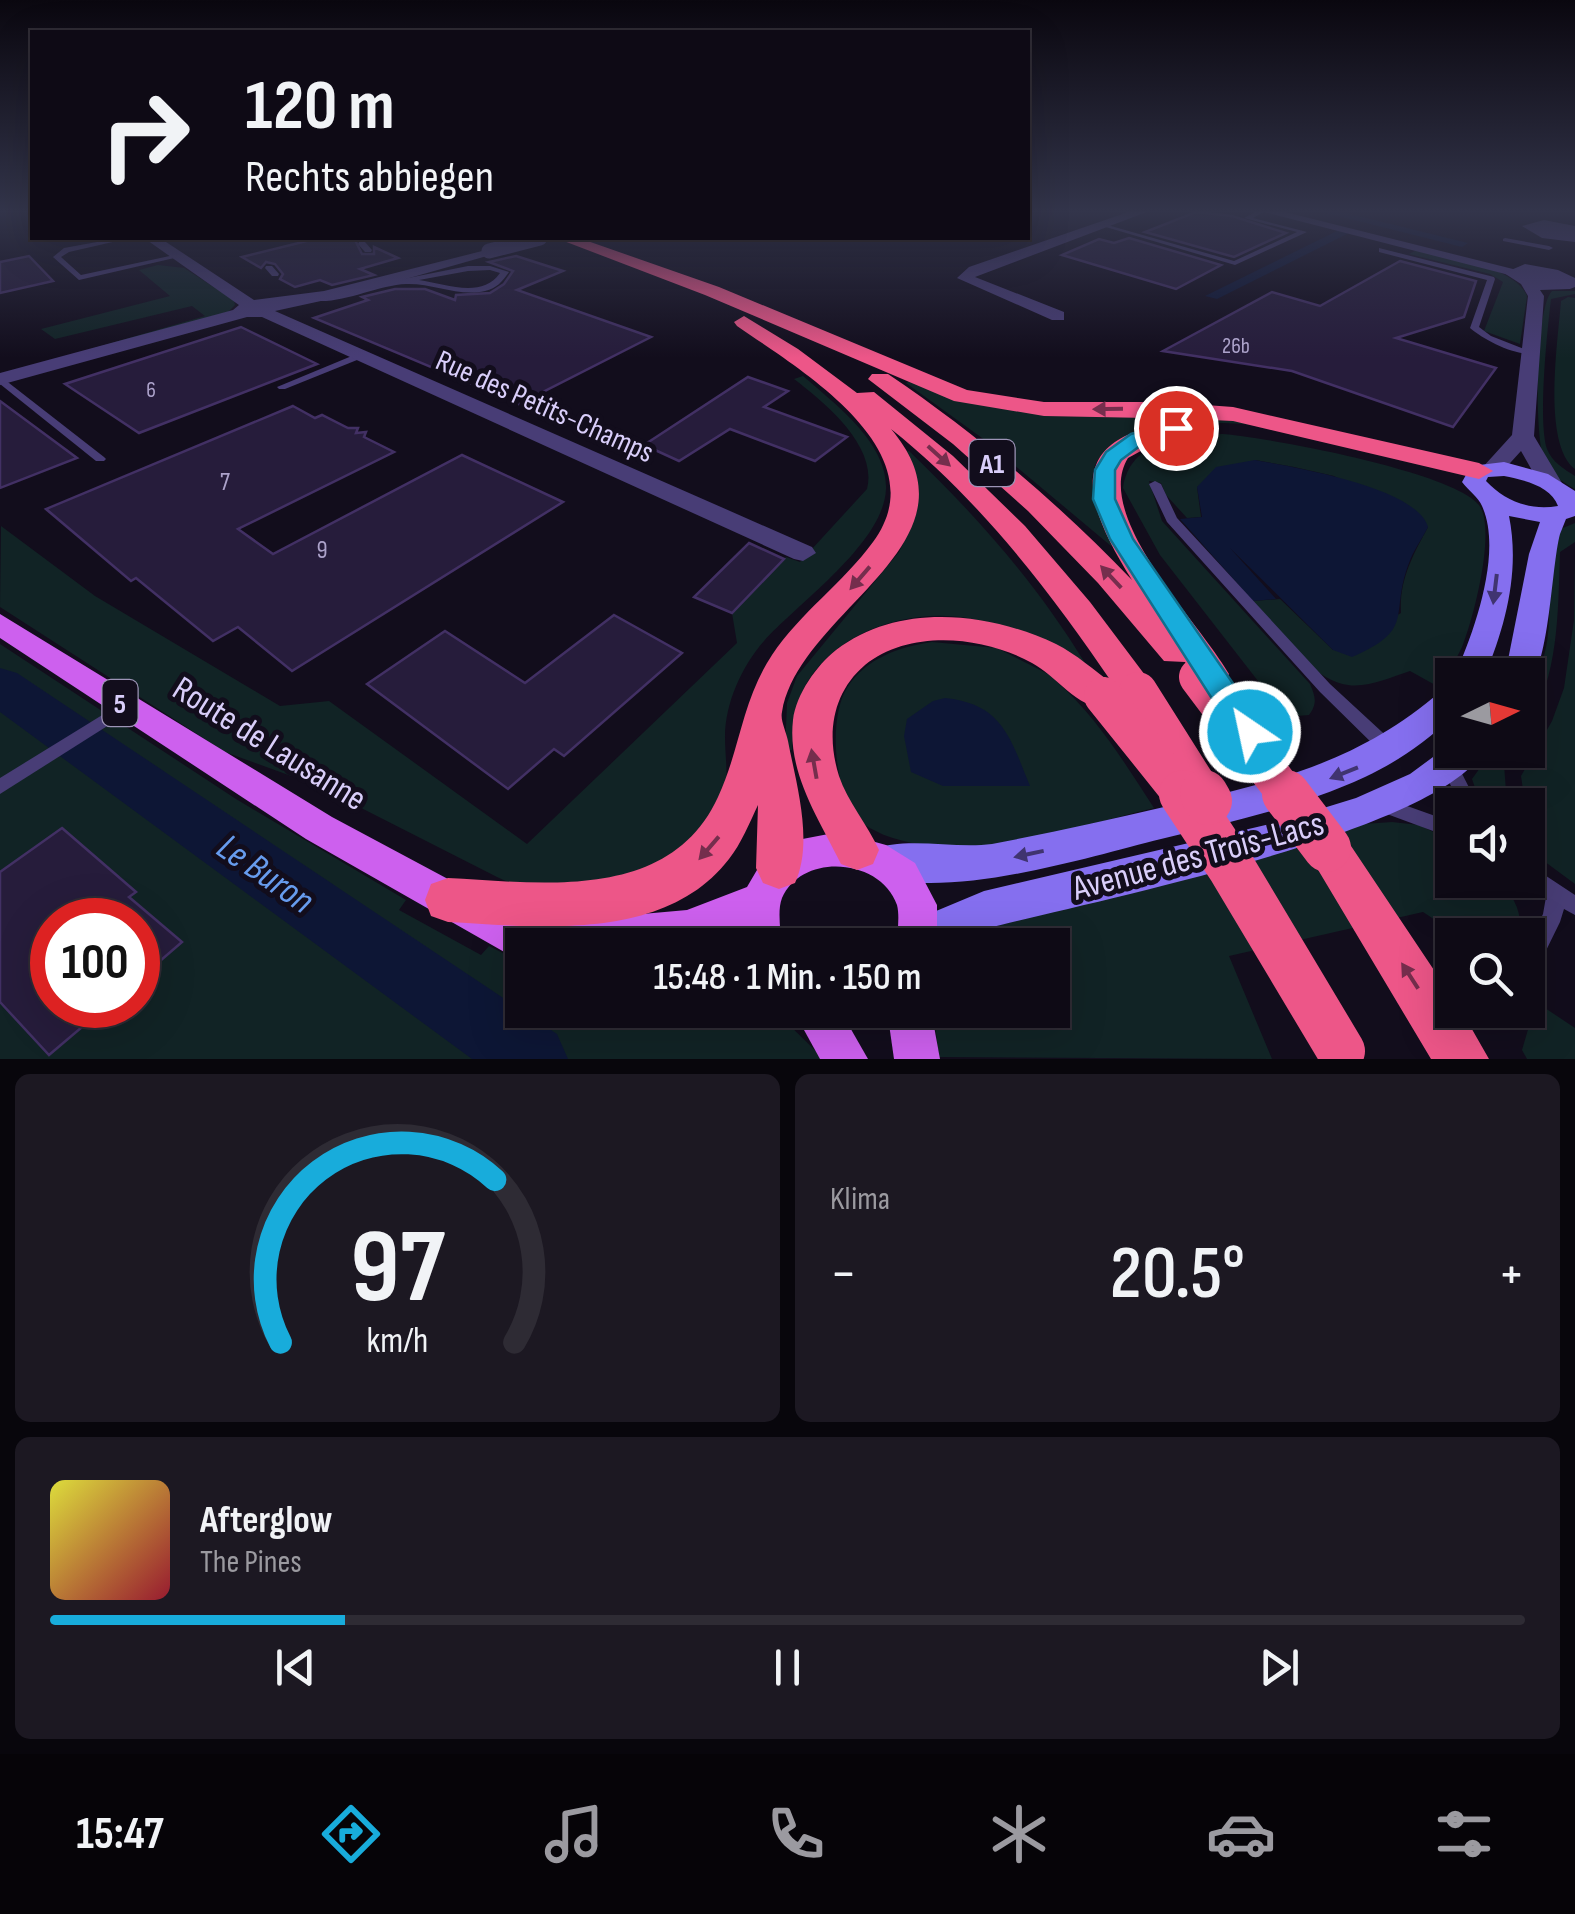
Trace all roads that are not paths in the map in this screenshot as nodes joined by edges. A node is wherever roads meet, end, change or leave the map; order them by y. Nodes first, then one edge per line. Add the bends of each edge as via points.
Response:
1 (59, 259) edge
2 (163, 259) edge
3 (184, 259) edge
4 (462, 259) edge
5 (589, 259) edge
6 (615, 259) edge
7 (1004, 259) edge
8 (1419, 259) edge
9 (1506, 259) edge
10 (1548, 268) edge
11 (408, 282) junction
12 (378, 286) junction
13 (308, 299) junction
14 (330, 300) junction
15 (257, 309) junction
16 (743, 313) junction
17 (1058, 316) dead end
18 (1530, 353) junction
19 (360, 356) junction
20 (0, 379) edge
21 (282, 387) dead end
22 (1523, 436) junction
23 (100, 458) dead end
24 (1487, 483) junction
25 (1550, 483) junction
26 (1155, 484) dead end
27 (1567, 508) edge
28 (803, 553) dead end
29 (0, 624) edge
30 (1477, 658) edge
31 (1524, 658) edge
32 (1205, 676) junction
33 (769, 693) junction
34 (1120, 693) junction
35 (117, 711) junction
36 (1435, 717) edge
37 (1390, 750) junction
38 (1441, 768) edge
39 (0, 786) edge
40 (1380, 804) junction
41 (1435, 824) edge
42 (870, 856) junction
43 (770, 884) junction
44 (1545, 885) edge
45 (1556, 893) junction
46 (448, 900) junction
47 (1575, 906) edge
48 (688, 928) edge
49 (759, 928) edge
50 (917, 928) edge
51 (947, 928) edge
52 (505, 930) edge
53 (1545, 931) edge
54 (826, 1028) edge
55 (912, 1028) edge
56 (1343, 1055) edge
57 (845, 1059) edge
58 (917, 1059) edge
59 (1462, 1059) edge

1 - 2 lane via 78,278
3 - 15 street, Rue des Petits-Champs
4 - 12 street, bridge
5 - 16 highway, A1
6 - 16 highway, A1
7 - 17 street via 964,278
8 - 18 lane via 1491,278 1474,328
9 - 10 street
10 - 18 street
11 - 11 lane via 483,266 504,272 494,284 467,292
11 - 12 lane
11 - 14 lane
12 - 13 street
12 - 14 lane via 340,306 320,306
13 - 14 lane
13 - 15 street
15 - 19 street, Rue des Petits-Champs
15 - 20 street
24 -> 16 highway via 1233,414 1044,409 980,400
32 -> 16 highway, A1 via 1065,530 967,442 851,361
16 -> 33 highway via 864,415 894,452 906,489 904,511 885,548 796,649
16 -> 34 highway, A1 via 852,387 955,471 1042,563
18 - 22 street
19 - 21 lane
19 - 28 street, Rue des Petits-Champs
20 - 23 lane
22 - 24 street
22 - 25 street
24 - 25 main road via 1527,474
24 - 27 main road via 1518,510
24 -> 30 main road via 1501,523 1496,590
24 - 32 highway via 1248,428 1176,428 1123,447 1105,470 1110,519
25 - 27 main road via 1566,494
26 - 37 lane via 1171,519 1195,547
27 - 31 main road via 1543,544
29 - 35 main road, Route de Lausanne / 5
59 -> 32 highway, A1, bridge via 1327,848
33 - 43 highway via 766,734 779,805
33 -> 46 highway via 727,825 679,876 633,897 593,903
42 -> 34 highway via 823,796 810,737 821,690 862,647 912,629 980,630 1020,641
34 - 56 highway, bridge via 1142,741 1204,828
35 - 39 lane
35 - 46 main road, Route de Lausanne / 5
36 - 37 main road, Avenue des Trois-Lacs
37 -> 42 main road, Avenue des Trois-Lacs via 1332,778 1248,803 1041,851 964,865
38 - 40 main road, Avenue des Trois-Lacs
40 - 41 lane
40 - 51 main road, Avenue des Trois-Lacs via 1278,838 984,910
42 - 43 main road, Route de Lausanne via 833,846 810,850
42 - 50 main road via 902,879 915,900
43 - 48 main road, Route de Lausanne / 5
43 - 49 main road
44 - 45 lane
45 - 47 lane
45 - 53 lane
46 - 52 main road, Route de Lausanne / 5
54 - 57 main road
55 - 58 main road

